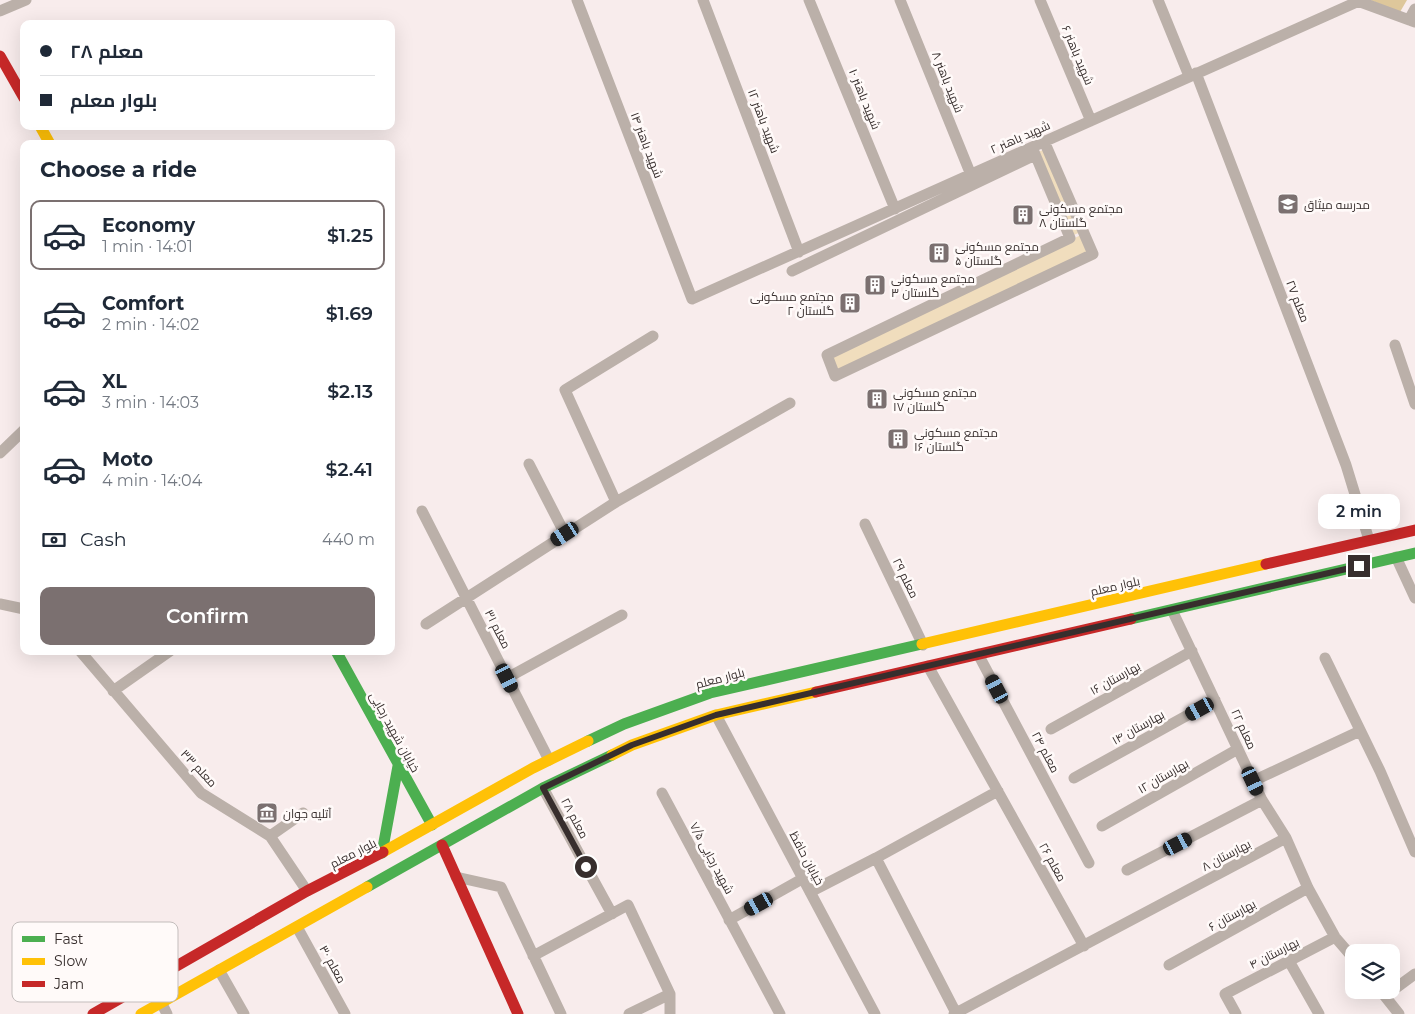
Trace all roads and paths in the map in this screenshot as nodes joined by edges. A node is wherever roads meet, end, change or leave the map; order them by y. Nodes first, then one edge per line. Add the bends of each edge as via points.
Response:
1 (577, 0) edge
2 (703, 0) edge
3 (809, 0) edge
4 (900, 0) edge
5 (1040, 0) edge
6 (1158, 0) edge
7 (1357, 1) edge
8 (19, 2) edge
9 (1415, 9) edge
10 (0, 11) edge
11 (1412, 21) edge
12 (0, 56) edge
13 (1192, 74) junction
14 (20, 91) edge
15 (1091, 121) junction
16 (1044, 141) junction
17 (1033, 151) junction
18 (971, 175) junction
19 (895, 209) junction
20 (1083, 232) junction
21 (1070, 238) junction
22 (799, 252) junction
23 (792, 270) dead end
24 (692, 299) joint
25 (653, 336) dead end
26 (1395, 345) dead end
27 (790, 403) dead end
28 (1415, 404) edge
29 (20, 434) edge
30 (0, 452) edge
31 (529, 464) dead end
32 (616, 502) junction
33 (422, 511) dead end
34 (865, 524) dead end
35 (1415, 530) edge
36 (565, 534) junction
37 (1369, 540) junction
38 (1415, 553) edge
39 (1396, 557) junction
40 (466, 598) junction
41 (1415, 598) edge
42 (0, 604) edge
43 (20, 608) edge
44 (1172, 610) junction
45 (622, 614) dead end
46 (1040, 617) junction
47 (426, 624) dead end
48 (1047, 638) junction
49 (923, 645) junction
50 (1192, 651) junction
51 (978, 654) junction
52 (83, 655) edge
53 (164, 655) edge
54 (338, 655) edge
55 (1324, 658) dead end
56 (928, 666) junction
57 (507, 678) junction
58 (113, 691) junction
59 (1215, 700) junction
60 (716, 715) junction
61 (1051, 729) dead end
62 (1360, 732) junction
63 (1238, 749) junction
64 (549, 760) junction
65 (398, 766) junction
66 (1074, 778) dead end
67 (1253, 781) junction
68 (543, 788) junction
69 (998, 792) junction
70 (662, 793) dead end
71 (1262, 800) junction
72 (303, 813) dead end
73 (432, 826) junction
74 (1102, 826) dead end
75 (270, 836) junction
76 (1286, 838) junction
77 (442, 845) junction
78 (1415, 852) edge
79 (382, 853) junction
80 (876, 858) junction
81 (1089, 863) dead end
82 (1127, 870) dead end
83 (456, 877) junction
84 (802, 879) junction
85 (1308, 888) junction
86 (307, 891) junction
87 (810, 892) junction
88 (612, 914) junction
89 (729, 920) junction
90 (297, 927) junction
91 (1335, 937) junction
92 (1084, 946) junction
93 (1345, 949) edge
94 (533, 956) junction
95 (1289, 961) junction
96 (178, 965) edge
97 (1169, 966) dead end
98 (219, 970) junction
99 (1415, 974) edge
100 (1400, 983) edge
101 (178, 993) edge
102 (670, 994) junction
103 (1387, 999) edge
104 (113, 1002) edge
105 (161, 1002) joint
106 (92, 1014) edge
107 (141, 1014) edge
108 (168, 1014) edge
109 (244, 1014) edge
110 (344, 1014) edge
111 (518, 1014) edge
112 (561, 1014) edge
113 (629, 1014) edge
114 (670, 1014) edge
115 (780, 1014) edge
116 (875, 1014) edge
117 (955, 1014) edge
118 (1236, 1014) edge
119 (1319, 1014) edge
120 (1399, 1014) edge

1 - 24 street, شهید باهنر ۱۴
2 - 22 street, شهید باهنر ۱۲
3 - 19 street, شهید باهنر ۱۰
4 - 18 street, شهید باهنر ۸
5 - 15 street, شهید باهنر ۶
6 - 13 street, معلم ۲۷
7 - 11 street
7 - 13 street, شهید باهنر ۲
8 - 10 street
9 - 11 street
12 - 14 main road
13 - 15 street, شهید باهنر ۲
13 - 37 street, معلم ۲۷ via 1346,465
15 - 16 street, شهید باهنر ۲
16 - 17 street, شهید باهنر ۲
16 - 20 street
17 - 18 street, شهید باهنر ۲
17 - 21 street
17 - 23 street
18 - 19 street, شهید باهنر ۲
19 - 22 street, شهید باهنر ۲
20 - 21 street
20 - 21 street via 1093,254 835,376 827,355
22 - 24 street, شهید باهنر ۲
25 - 32 street via 565,390
26 - 28 street
27 - 32 street
29 - 30 street
31 - 36 street
32 - 36 street
33 - 40 street, معلم ۳۱
34 - 49 street, معلم ۲۹
35 - 37 main road, بلوار معلم
36 - 40 street
37 - 46 main road, بلوار معلم
38 - 39 main road
39 - 41 street
39 - 44 main road
40 - 47 street
40 - 57 street, معلم ۳۱
42 - 43 street
44 - 48 main road
44 - 50 street, معلم ۲۲
45 - 57 street
46 - 48 main road
46 - 49 main road, بلوار معلم
48 - 51 main road
49 - 64 main road, بلوار معلم via 710,694 624,724
50 - 59 street, معلم ۲۲
50 - 61 street, بهارستان ۱۶
51 - 56 main road
51 - 81 street, معلم ۲۴
52 - 58 street, معلم ۳۳
53 - 58 street
54 - 65 main road, خیابان شهید رجایی
55 - 62 street
56 - 60 main road
56 - 69 street, معلم ۲۶
57 - 64 street, معلم ۳۱
58 - 75 street, معلم ۳۳ via 201,793
59 - 63 street, معلم ۲۲
59 - 66 street, بهارستان ۱۴
60 - 68 main road via 632,745
60 - 84 street, خیابان حافظ
62 - 67 street
62 - 78 street
63 - 67 street, معلم ۲۲
63 - 74 street, بهارستان ۱۲
64 - 73 main road, بلوار معلم
65 - 73 main road, خیابان شهید رجایی
65 - 79 main road
67 - 71 street, معلم ۲۲
68 - 77 main road
68 - 88 street, معلم ۲۸
69 - 80 street
69 - 92 street, معلم ۲۶
70 - 89 street, شهید رجایی ۷/۵
71 - 76 street, معلم ۲۲
71 - 82 street
72 - 75 street
73 - 77 main road, خیابان شهید رجایی
73 - 79 main road, بلوار معلم
75 - 86 street, معلم ۳۳
76 - 85 street, معلم ۲۲
76 - 92 street, بهارستان ۸
77 - 83 main road
77 - 90 main road
79 - 86 main road, بلوار معلم
80 - 87 street
80 - 117 street
83 - 94 street via 501,887
83 - 111 main road
84 - 87 street, خیابان حافظ
84 - 89 street
85 - 91 street, معلم ۲۲
85 - 97 street, بهارستان ۶
86 - 96 main road, بلوار معلم
87 - 116 street, خیابان حافظ
88 - 94 street
88 - 102 street via 628,905
89 - 115 street, شهید رجایی ۷/۵
90 - 98 main road
90 - 110 street, معلم ۳۰
91 - 93 street, معلم ۲۲
91 - 95 street, بهارستان ۴
92 - 117 street, بهارستان ۸
94 - 112 street
95 - 118 street, بهارستان ۴ via 1225,994
95 - 119 street
98 - 101 main road
98 - 109 street
99 - 100 street
102 - 113 street
102 - 114 street
103 - 120 street
104 - 106 main road, بلوار معلم
105 - 107 main road
105 - 108 street

